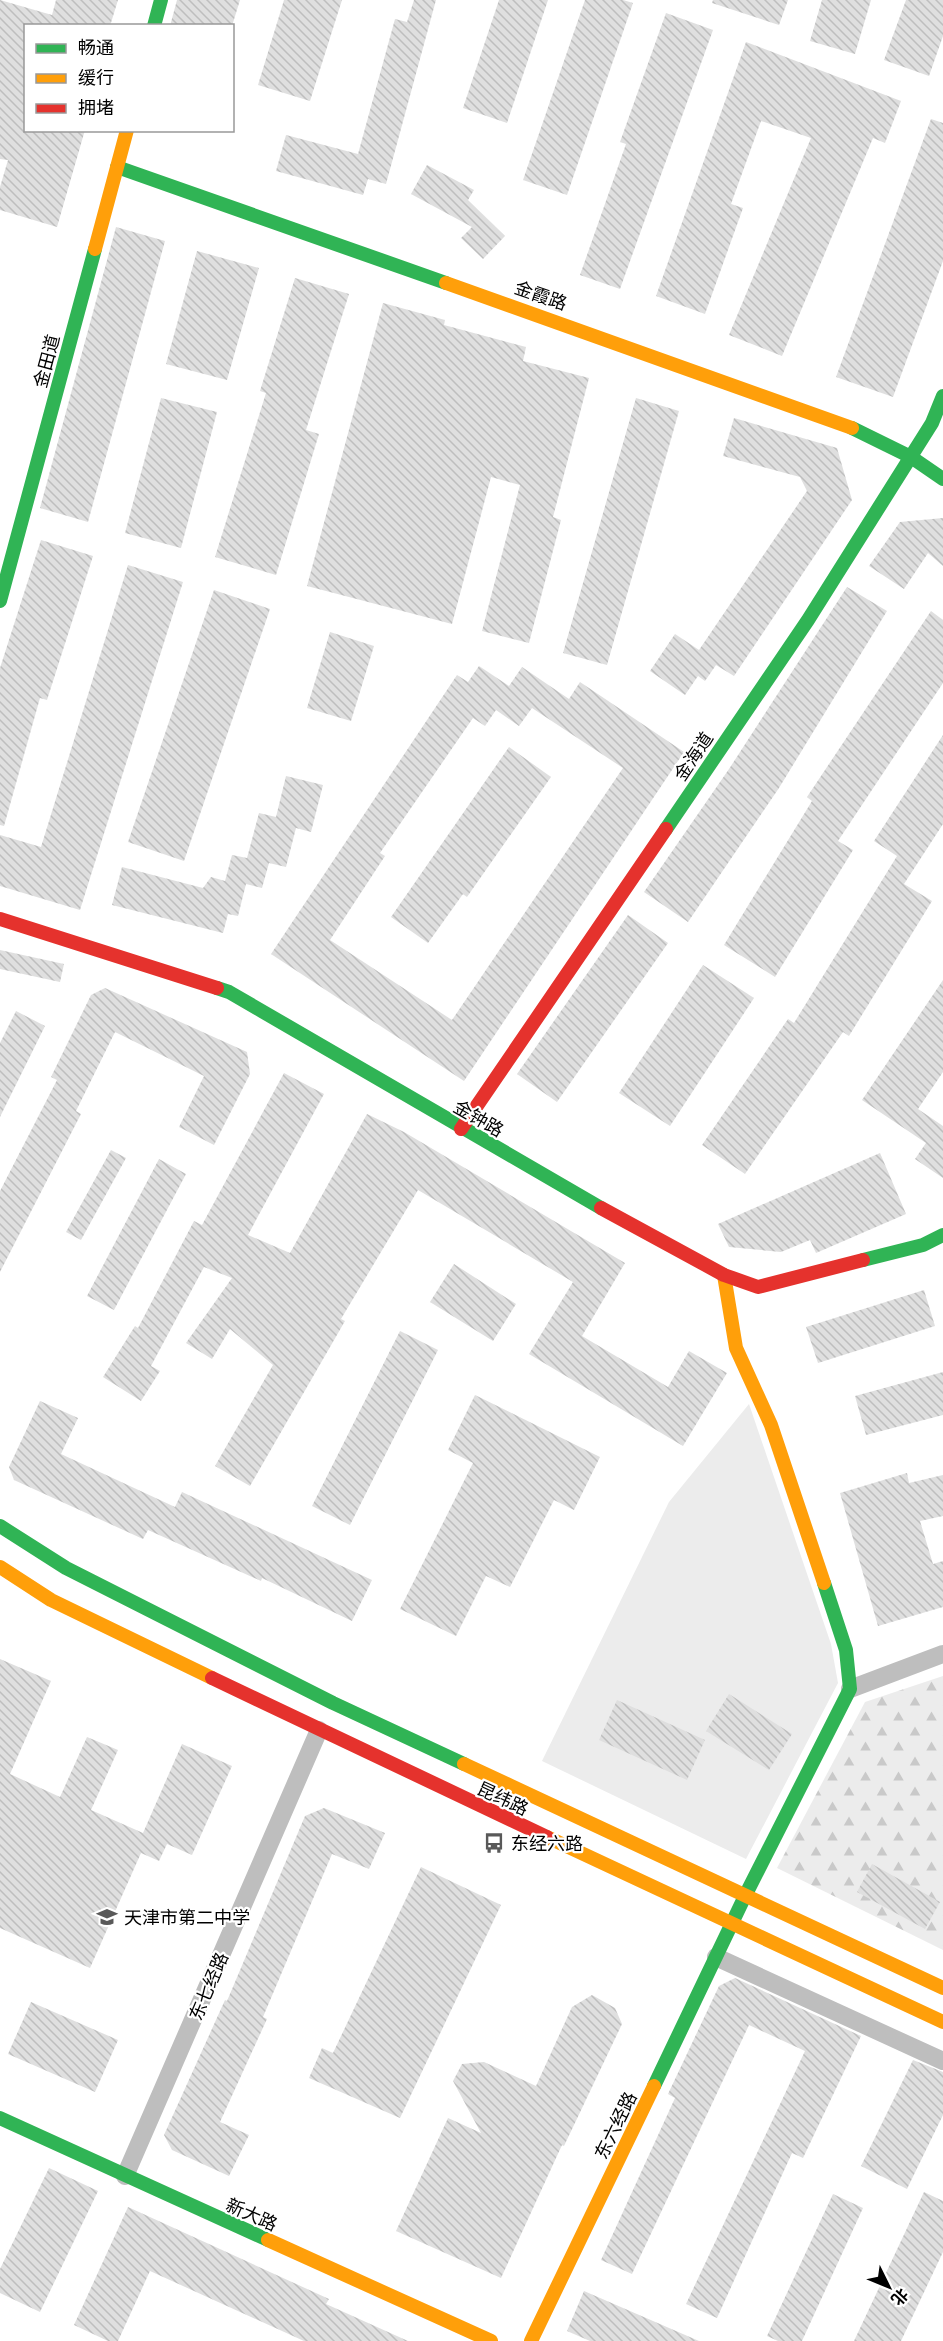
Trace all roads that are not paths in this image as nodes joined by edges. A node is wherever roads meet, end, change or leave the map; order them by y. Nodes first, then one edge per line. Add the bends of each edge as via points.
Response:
1 (161, 0) edge
2 (155, 24) edge
3 (126, 132) edge
4 (117, 167) junction
5 (943, 396) edge
6 (911, 457) junction
7 (943, 479) edge
8 (0, 601) edge
9 (0, 919) edge
10 (461, 1129) junction
11 (943, 1235) edge
12 (724, 1275) junction
13 (0, 1526) edge
14 (0, 1543) edge
15 (0, 1567) edge
16 (66, 1568) junction
17 (0, 1585) edge
18 (51, 1600) junction
19 (943, 1654) edge
20 (850, 1689) junction
21 (319, 1730) junction
22 (745, 1896) junction
23 (732, 1924) junction
24 (716, 1958) junction
25 (943, 1988) edge
26 (943, 2022) edge
27 (943, 2061) edge
28 (0, 2118) edge
29 (125, 2176) junction
30 (491, 2341) edge
31 (531, 2341) edge

1 - 2 street
3 - 4 street, 金田道
4 - 6 street, 金霞路 via 835,420
4 - 8 street, 金田道
5 - 6 street, 金海道
6 - 7 street, 金霞路
6 - 10 street, 金海道 via 808,620
9 - 10 street, 金钟路 via 229,992
10 - 12 street, 金钟路
11 - 12 street, 金钟路 via 923,1245 758,1287
12 - 20 street via 736,1348 771,1425 843,1639
13 - 16 street
14 - 16 street
15 - 18 street
16 - 22 street, 昆纬路 via 333,1703
17 - 18 street
18 - 21 street, 昆纬路
19 - 20 street
20 - 22 street, 东六经路
21 - 23 street, 昆纬路
21 - 29 street, 东七经路
22 - 23 street, 东六经路
22 - 25 street, 昆纬路
23 - 24 street, 东六经路
23 - 26 street, 昆纬路
24 - 27 street
24 - 31 street, 东六经路
28 - 29 street, 新大路
29 - 30 street, 新大路

